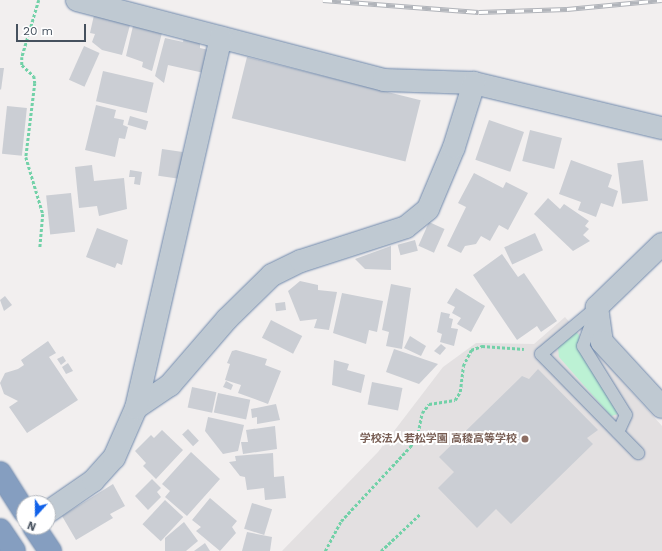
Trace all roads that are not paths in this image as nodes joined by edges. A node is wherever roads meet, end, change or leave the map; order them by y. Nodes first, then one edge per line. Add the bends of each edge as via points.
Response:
1 (77, 0) edge
2 (221, 38) junction
3 (474, 83) junction
4 (662, 128) edge
5 (662, 244) edge
6 (598, 307) junction
7 (662, 407) edge
8 (136, 408) junction
9 (618, 432) junction
10 (638, 453) dead end
11 (0, 473) edge
12 (16, 498) edge
13 (56, 506) edge
14 (0, 530) edge
15 (39, 535) edge
16 (14, 551) edge
17 (50, 551) edge

1 - 2 street
2 - 3 street via 384,80
2 - 8 street
3 - 4 street
3 - 8 street via 454,147 428,209 406,227 301,261 272,275 226,319 170,385
5 - 6 street
6 - 7 street via 602,342
6 - 9 lane via 583,346 626,415
6 - 9 lane via 541,354
8 - 13 street via 114,458 93,481
9 - 10 lane
11 - 12 highway
14 - 16 highway
15 - 17 highway

